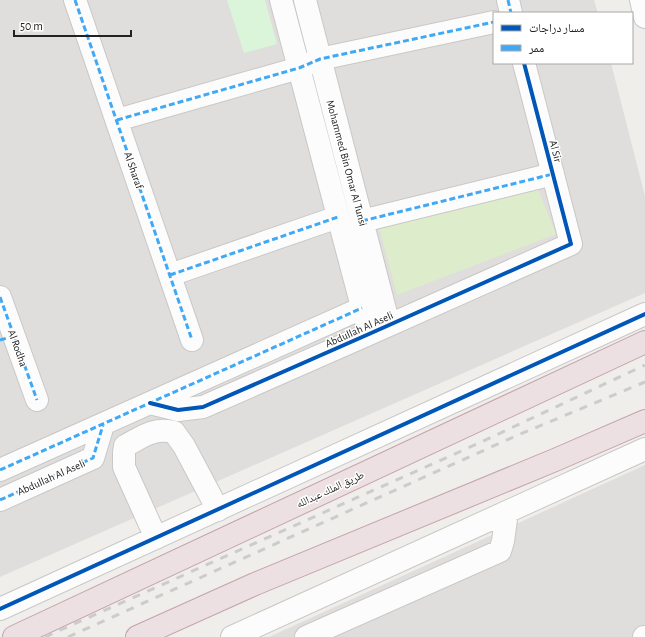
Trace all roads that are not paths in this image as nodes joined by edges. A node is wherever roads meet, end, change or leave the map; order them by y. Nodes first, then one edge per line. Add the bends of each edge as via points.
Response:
1 (75, 0) edge
2 (281, 0) edge
3 (305, 0) edge
4 (508, 0) edge
5 (640, 0) edge
6 (511, 12) edge
7 (645, 17) edge
8 (493, 22) edge
9 (320, 59) junction
10 (524, 64) edge
11 (299, 68) junction
12 (116, 120) junction
13 (553, 174) junction
14 (338, 217) junction
15 (362, 221) junction
16 (571, 244) joint
17 (170, 275) junction
18 (0, 297) edge
19 (362, 308) junction
20 (645, 314) edge
21 (389, 325) junction
22 (369, 334) junction
23 (7, 338) edge
24 (192, 340) dead end
25 (645, 342) edge
26 (36, 400) dead end
27 (142, 407) junction
28 (645, 421) edge
29 (103, 425) junction
30 (145, 436) junction
31 (645, 449) edge
32 (0, 470) edge
33 (0, 500) edge
34 (218, 510) junction
35 (507, 512) junction
36 (156, 538) junction
37 (0, 609) edge
38 (14, 637) edge
39 (137, 637) edge
40 (232, 637) edge
41 (306, 637) edge

1 - 12 street, Al Sharaf
2 - 11 street
3 - 9 street, Mohammed Bin Omar Al Tunsi
4 - 6 street
5 - 7 street
8 - 9 street
9 - 11 street
9 - 15 street, Mohammed Bin Omar Al Tunsi
10 - 13 street, Al Sir
11 - 12 street
11 - 14 street
12 - 17 street, Al Sharaf
13 - 15 street
13 - 16 street, Al Sir
14 - 17 street
14 - 19 street
15 - 21 street, Mohammed Bin Omar Al Tunsi
16 - 21 street, Abdullah Al Aseli
17 - 24 street, Al Sharaf
18 - 23 street, Al Rodha
19 - 22 street
19 - 27 street
20 - 34 street
21 - 22 street, Abdullah Al Aseli
22 - 27 street, Abdullah Al Aseli via 203,407 178,410
23 - 26 street, Al Rodha
25 - 38 highway, طريق الملك عبدالله
27 - 29 street
27 - 30 street
28 - 39 highway via 255,584
29 - 32 street
29 - 33 street, Abdullah Al Aseli via 92,458
30 - 34 street via 154,431 174,432
30 - 36 street via 125,446 124,467
31 - 35 street
34 - 36 street
35 - 40 street
35 - 41 street via 500,551
36 - 37 street

